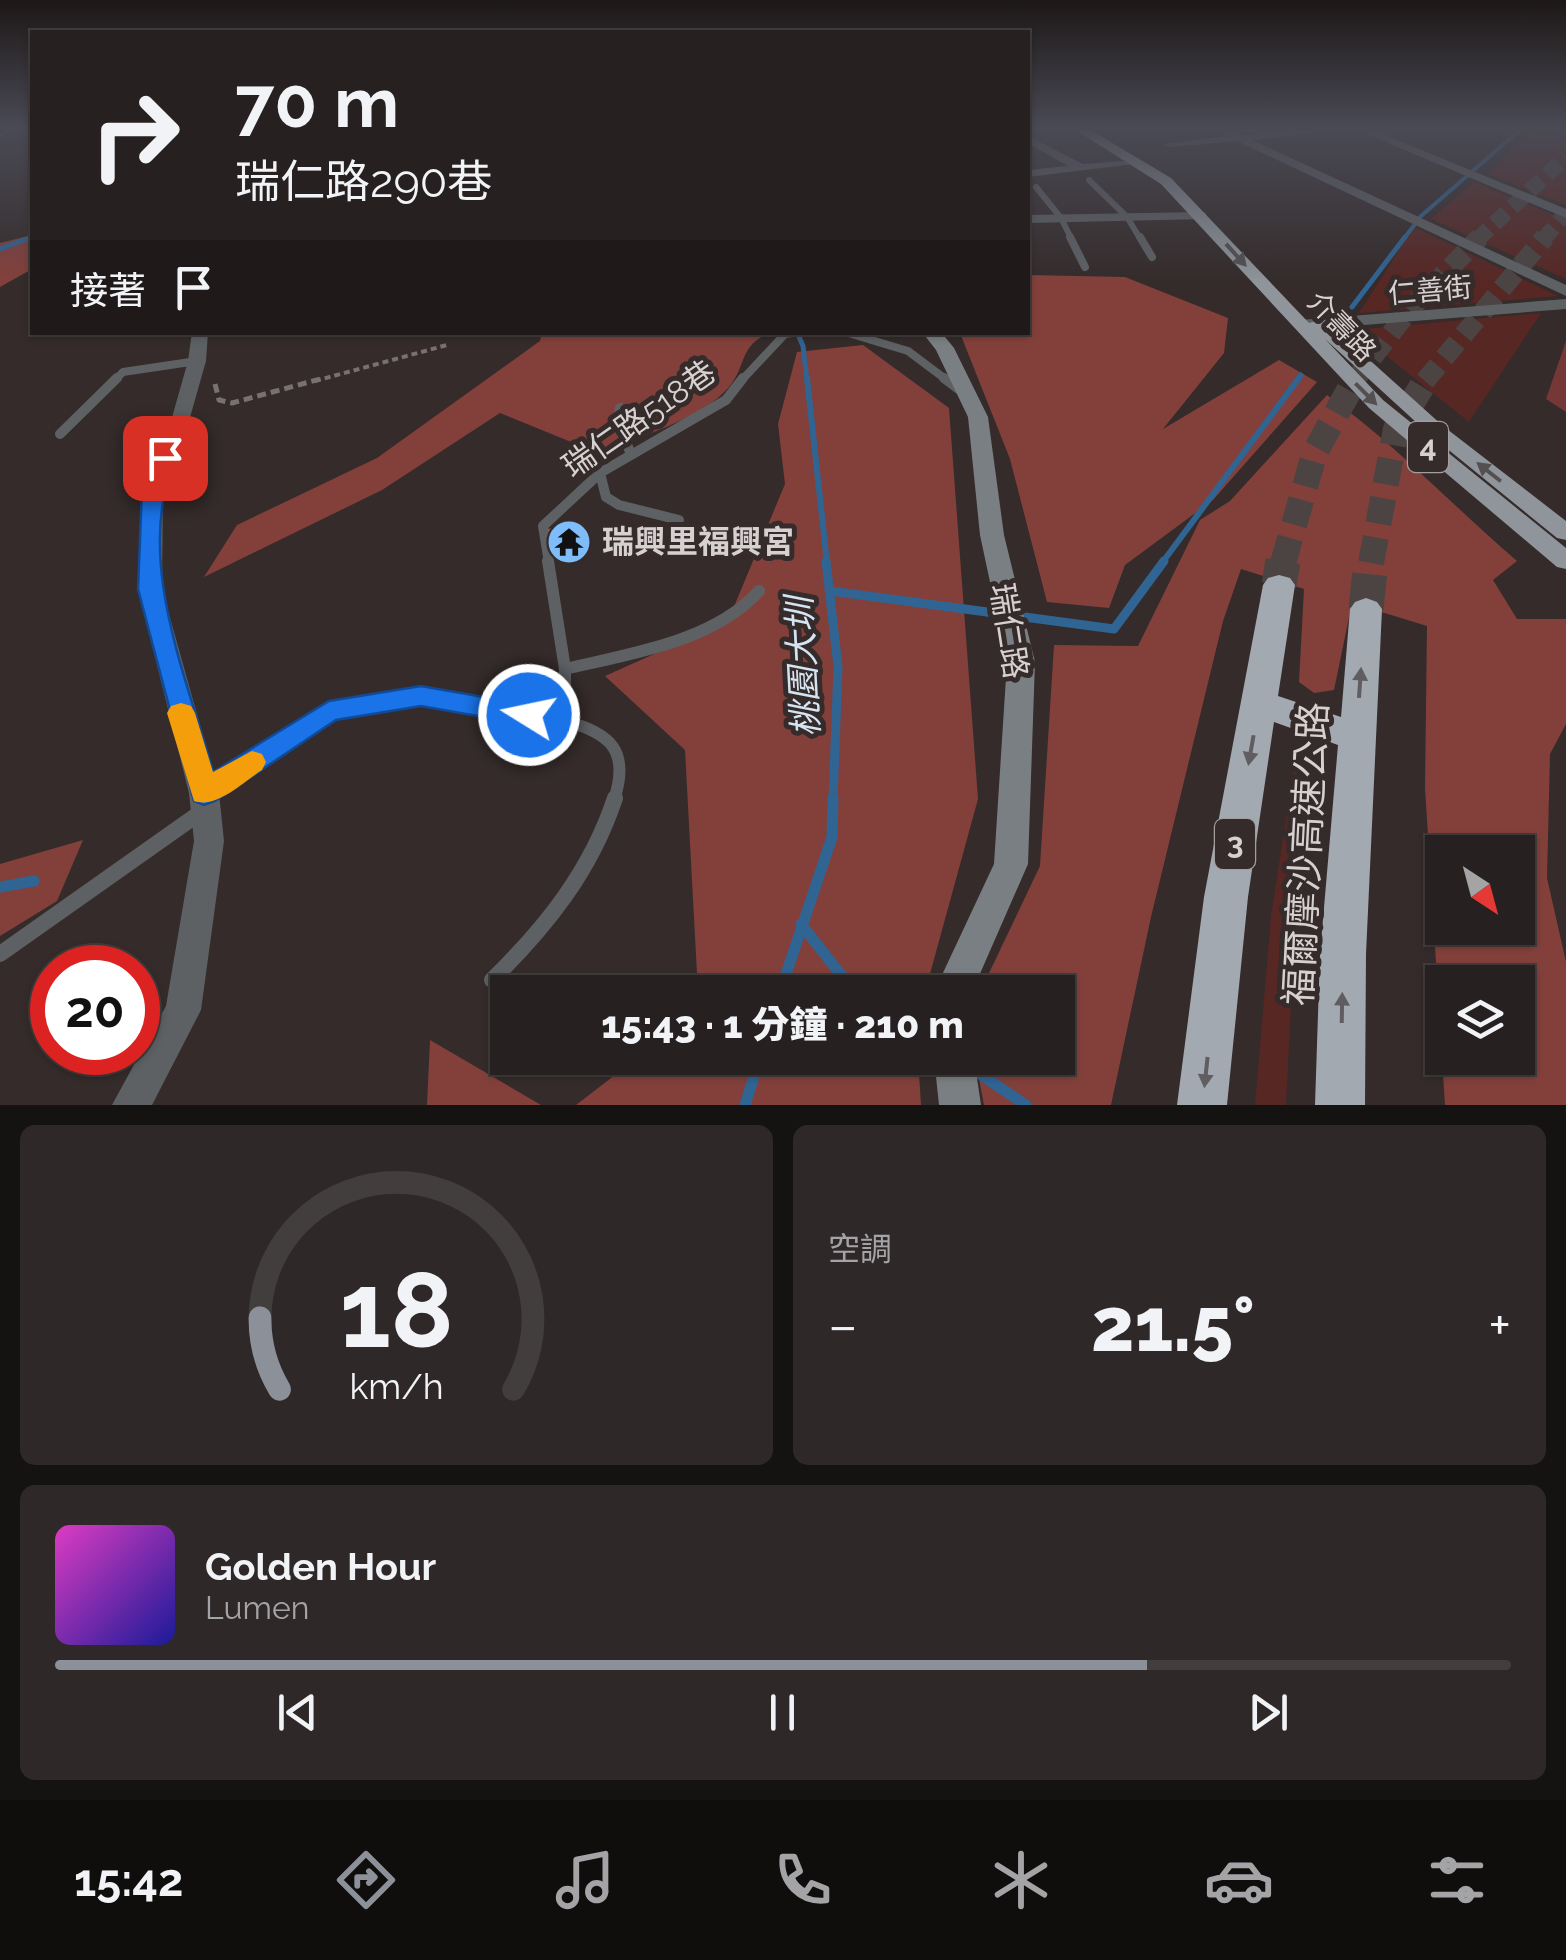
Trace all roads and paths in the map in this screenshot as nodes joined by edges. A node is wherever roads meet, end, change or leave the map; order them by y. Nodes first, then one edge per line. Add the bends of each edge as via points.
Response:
1 (1089, 180) dead end
2 (1165, 181) edge
3 (1182, 181) edge
4 (1329, 181) edge
5 (1485, 181) edge
6 (1036, 187) dead end
7 (1566, 214) edge
8 (1200, 216) junction
9 (1127, 217) junction
10 (1061, 218) junction
11 (1224, 218) dead end
12 (1030, 219) edge
13 (1248, 243) dead end
14 (1152, 257) dead end
15 (1085, 267) dead end
16 (1566, 291) edge
17 (1566, 304) edge
18 (1309, 324) junction
19 (200, 335) edge
20 (784, 335) edge
21 (855, 335) edge
22 (933, 335) edge
23 (447, 345) dead end
24 (197, 361) junction
25 (968, 396) junction
26 (620, 408) dead end
27 (60, 434) dead end
28 (630, 452) junction
29 (600, 473) junction
30 (679, 520) dead end
31 (1566, 533) edge
32 (1566, 561) edge
33 (1279, 585) tunnel mouth
34 (758, 591) dead end
35 (1366, 609) tunnel mouth
36 (566, 670) junction
37 (1260, 703) junction
38 (565, 721) junction
39 (1356, 737) junction
40 (206, 800) junction
41 (0, 954) edge
42 (497, 975) edge
43 (961, 975) edge
44 (956, 1075) edge
45 (131, 1105) edge
46 (960, 1105) edge
47 (1202, 1105) edge
48 (1340, 1105) edge

1 - 9 lane
2 - 8 main road, 介壽路 / 4
3 - 11 main road
4 - 16 street
5 - 7 street
6 - 10 lane
8 - 9 street
8 -> 18 main road, 介壽路 / 4
9 - 10 street
9 - 14 lane
10 - 12 street
10 - 15 lane
13 - 18 main road, 介壽路 / 4
17 - 18 street, 仁善街
31 -> 18 main road, 介壽路 / 4
18 -> 32 main road, 介壽路 / 4 via 1376,404
19 - 24 street
20 - 28 lane, 瑞仁路518巷 via 726,400
21 - 25 lane via 908,351
22 - 25 street, 瑞仁路
23 - 24 path via 232,403 219,400 217,368
24 - 27 lane via 123,372
24 - 40 street via 152,489 150,589
25 - 43 street, 瑞仁路 via 978,417 992,535 1021,662 1011,864
26 - 28 lane via 618,422
28 - 29 lane, 瑞仁路518巷
29 - 30 lane via 606,497 619,505
29 - 36 lane, 瑞仁路518巷 via 544,526
33 - 37 highway, 福爾摩沙高速公路 / 3
34 - 36 lane via 750,605 698,629
39 -> 35 highway, 福爾摩沙高速公路
36 - 38 lane, 瑞仁路518巷
37 - 39 highway
37 -> 47 highway, 福爾摩沙高速公路 / 3 via 1226,897
38 - 40 lane via 421,696 329,711
38 - 42 lane via 606,738 618,751 622,778 601,834 546,925
48 -> 39 highway, 福爾摩沙高速公路
40 - 41 lane
40 - 45 street via 209,840 183,1010
44 - 46 street

